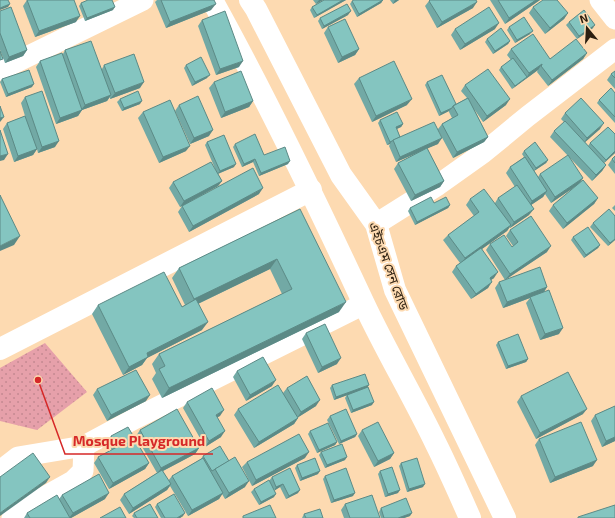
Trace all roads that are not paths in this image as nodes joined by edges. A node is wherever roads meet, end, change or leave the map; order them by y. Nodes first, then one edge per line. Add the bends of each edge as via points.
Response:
1 (143, 0) edge
2 (212, 0) edge
3 (600, 0) edge
4 (258, 3) edge
5 (615, 19) edge
6 (615, 49) edge
7 (0, 70) edge
8 (311, 190) junction
9 (376, 224) junction
10 (364, 304) junction
11 (0, 349) edge
12 (84, 446) junction
13 (0, 471) edge
14 (12, 518) edge
15 (470, 518) edge
16 (505, 518) edge

1 - 7 street
2 - 8 main road
3 - 5 street
4 - 9 main road, এইচএম সেন রোড via 341,175
6 - 9 street via 482,153 438,185
8 - 10 main road
8 - 11 main road
9 - 16 main road, এইচএম সেন রোড via 395,290
10 - 12 street
10 - 15 main road via 436,444
12 - 13 street via 18,457
12 - 14 street via 83,471 73,481

